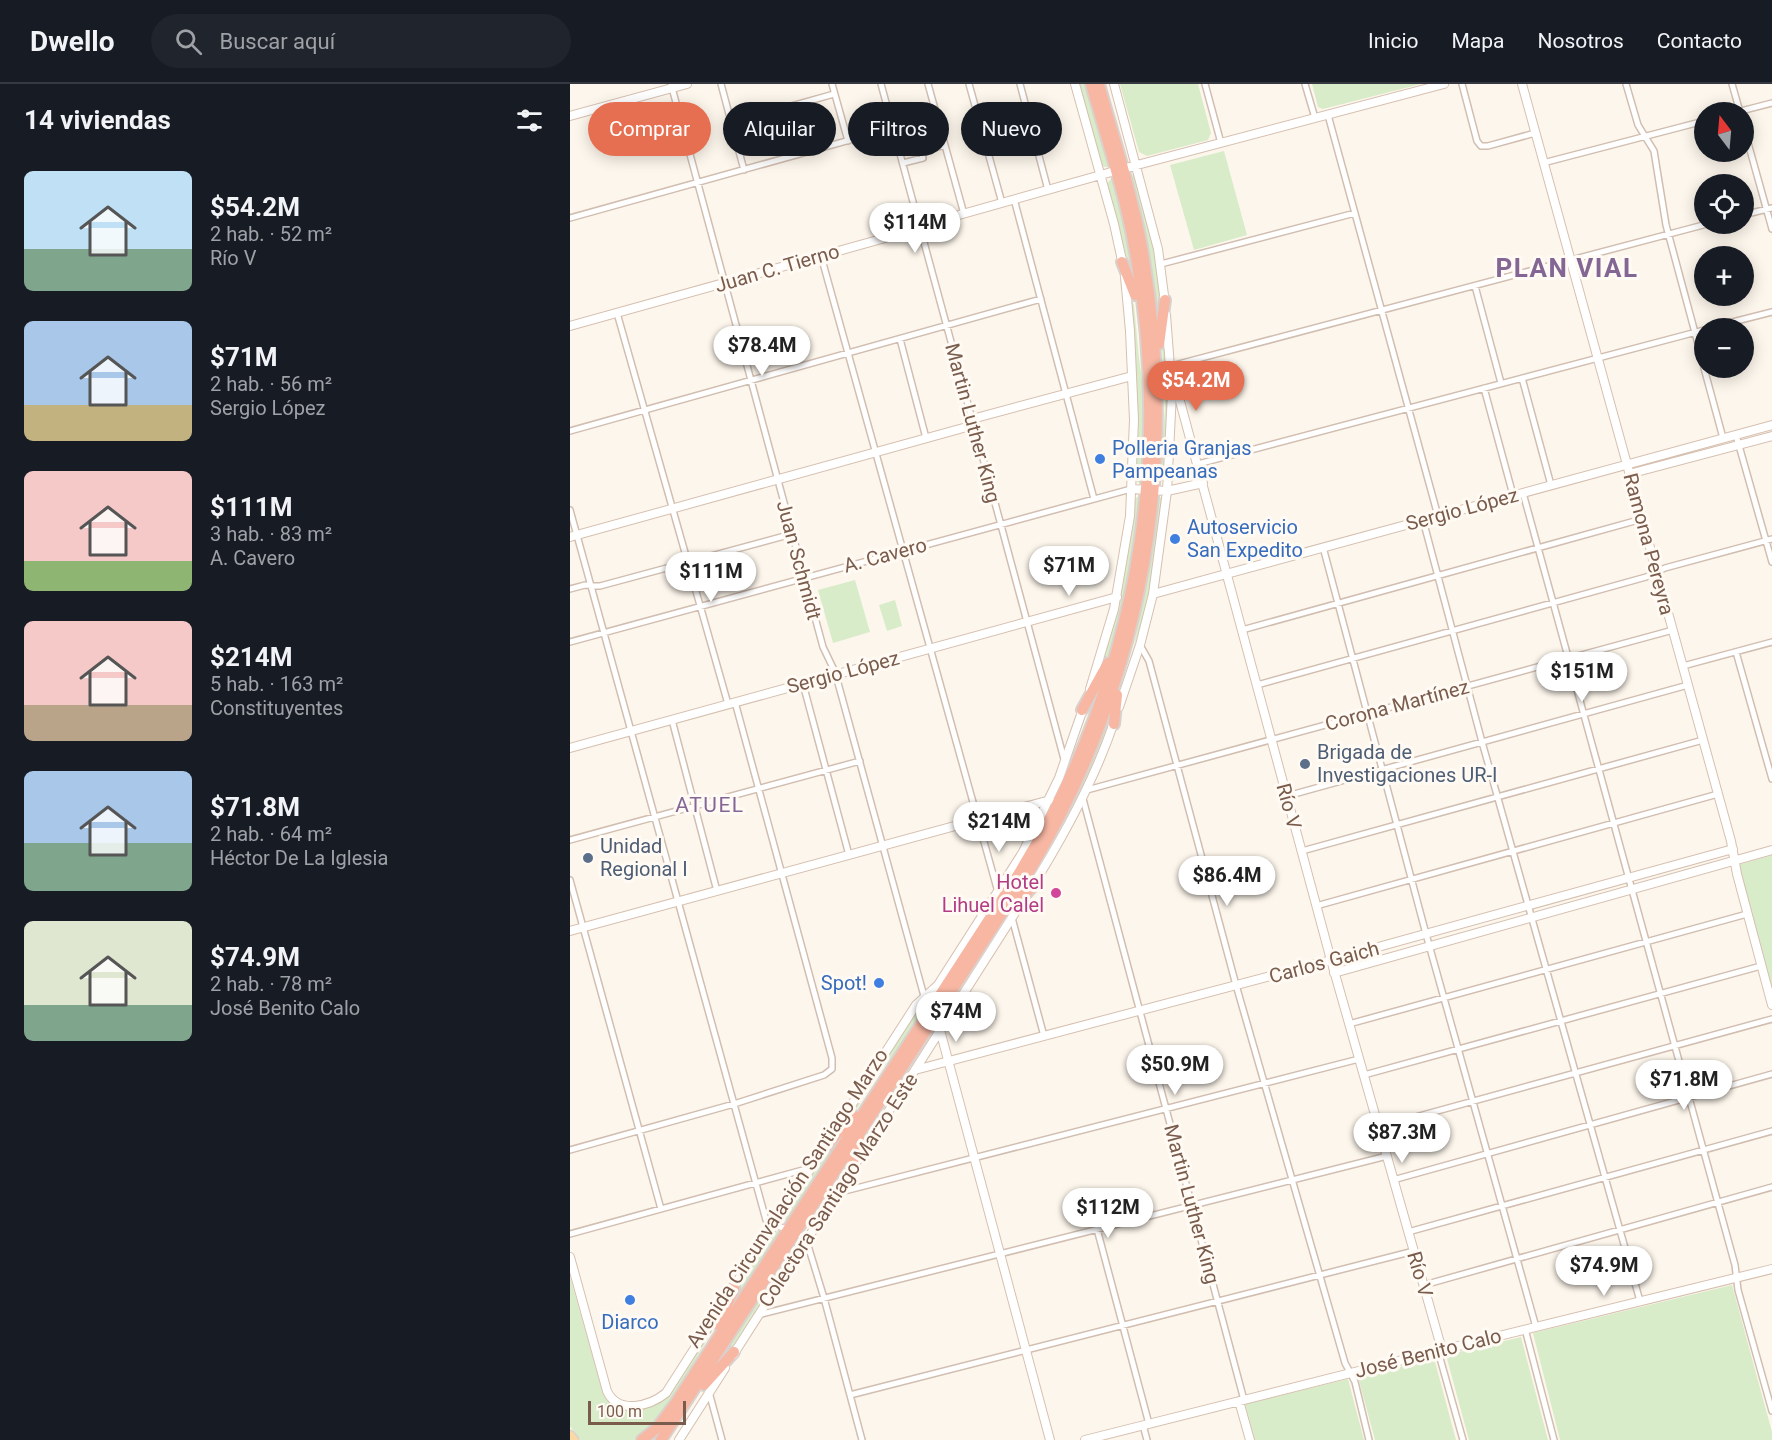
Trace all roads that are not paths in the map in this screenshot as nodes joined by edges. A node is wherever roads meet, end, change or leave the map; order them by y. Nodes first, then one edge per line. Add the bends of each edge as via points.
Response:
1 (687, 84) edge
2 (721, 84) edge
3 (832, 84) edge
4 (881, 84) edge
5 (928, 84) edge
6 (969, 84) edge
7 (1020, 84) edge
8 (1075, 84) edge
9 (1089, 84) edge
10 (1099, 84) edge
11 (1103, 84) edge
12 (1114, 84) edge
13 (1205, 84) edge
14 (1305, 84) edge
15 (1444, 84) edge
16 (1462, 84) edge
17 (1522, 84) edge
18 (1626, 84) edge
19 (1732, 84) edge
20 (671, 86) edge
21 (834, 94) junction
22 (726, 102) edge
23 (806, 102) edge
24 (886, 102) edge
25 (933, 102) edge
26 (974, 102) edge
27 (1025, 102) edge
28 (1736, 102) edge
29 (1772, 103) edge
30 (1754, 108) edge
31 (571, 113) edge
32 (1328, 115) junction
33 (1104, 116) junction
34 (1315, 118) junction
35 (1694, 124) edge
36 (1535, 133) junction
37 (1646, 136) junction
38 (848, 141) joint
39 (1221, 143) junction
40 (740, 156) edge
41 (901, 156) edge
42 (922, 156) edge
43 (948, 156) edge
44 (989, 156) edge
45 (1039, 156) edge
46 (1754, 161) edge
47 (903, 163) junction
48 (1544, 163) junction
49 (1136, 165) junction
50 (744, 170) junction
51 (1119, 170) junction
52 (1100, 175) junction
53 (698, 183) junction
54 (1048, 190) junction
55 (1014, 199) junction
56 (1002, 203) junction
57 (1769, 209) edge
58 (1754, 212) edge
59 (1355, 213) junction
60 (964, 214) junction
61 (570, 218) edge
62 (920, 227) junction
63 (1694, 227) edge
64 (1772, 229) edge
65 (1668, 234) junction
66 (821, 256) junction
67 (1570, 261) junction
68 (1122, 262) junction
69 (1161, 264) junction
70 (725, 283) junction
71 (1475, 286) junction
72 (1041, 299) junction
73 (1165, 300) junction
74 (1381, 311) junction
75 (1772, 312) edge
76 (617, 313) junction
77 (1748, 318) edge
78 (947, 325) junction
79 (570, 326) edge
80 (1694, 328) edge
81 (1694, 332) edge
82 (900, 339) junction
83 (848, 353) junction
84 (1597, 358) junction
85 (1171, 366) junction
86 (1132, 375) junction
87 (1522, 378) junction
88 (1707, 378) edge
89 (751, 380) junction
90 (1501, 383) junction
91 (1484, 388) junction
92 (1149, 389) junction
93 (1066, 393) junction
94 (1408, 408) junction
95 (644, 410) junction
96 (973, 422) junction
97 (1772, 425) edge
98 (570, 431) edge
99 (1736, 435) junction
100 (1772, 436) edge
101 (926, 438) junction
102 (1724, 438) junction
103 (1739, 444) junction
104 (876, 452) junction
105 (1157, 452) junction
106 (1198, 464) junction
107 (1627, 464) junction
108 (1629, 474) junction
109 (778, 480) junction
110 (1203, 483) junction
111 (1551, 485) junction
112 (1131, 489) junction
113 (1150, 490) junction
114 (1167, 490) junction
115 (1522, 493) junction
116 (1513, 495) junction
117 (1094, 499) junction
118 (672, 509) junction
119 (570, 510) edge
120 (1438, 516) junction
121 (1642, 519) junction
122 (1423, 520) junction
123 (1001, 524) junction
124 (792, 534) junction
125 (574, 536) edge
126 (1769, 540) edge
127 (1323, 547) junction
128 (1538, 548) junction
129 (903, 550) junction
130 (687, 562) junction
131 (1772, 562) edge
132 (1657, 572) junction
133 (1227, 573) junction
134 (1438, 576) junction
135 (804, 577) junction
136 (1133, 583) junction
137 (591, 586) junction
138 (570, 589) edge
139 (1153, 594) junction
140 (1117, 597) junction
141 (1338, 603) junction
142 (1553, 603) junction
143 (700, 606) junction
144 (1027, 622) junction
145 (1132, 626) junction
146 (1242, 630) junction
147 (1673, 630) junction
148 (1452, 631) junction
149 (604, 633) junction
150 (570, 642) edge
151 (1772, 642) edge
152 (1140, 645) junction
153 (931, 648) junction
154 (1736, 652) junction
155 (1568, 658) junction
156 (1353, 659) junction
157 (1683, 666) junction
158 (836, 674) junction
159 (802, 684) junction
160 (1257, 685) junction
161 (1688, 685) junction
162 (1467, 686) junction
163 (731, 703) junction
164 (1082, 710) junction
165 (1367, 714) junction
166 (1584, 714) junction
167 (672, 720) junction
168 (1114, 724) junction
169 (631, 731) junction
170 (1272, 740) junction
171 (1703, 740) junction
172 (1482, 742) junction
173 (570, 747) edge
174 (860, 760) junction
175 (1065, 762) junction
176 (1177, 765) junction
177 (1599, 768) junction
178 (826, 770) junction
179 (1382, 770) junction
180 (1772, 779) edge
181 (758, 788) junction
182 (1087, 790) junction
183 (1718, 794) junction
184 (1287, 796) junction
185 (1497, 797) junction
186 (1083, 799) junction
187 (1050, 800) junction
188 (695, 806) junction
189 (655, 816) junction
190 (978, 820) junction
191 (1614, 823) junction
192 (1397, 825) junction
193 (570, 840) edge
194 (883, 846) junction
195 (1733, 849) junction
196 (1772, 850) edge
197 (1302, 851) junction
198 (1513, 851) junction
199 (849, 855) junction
200 (1734, 861) junction
201 (781, 873) junction
202 (1629, 878) junction
203 (1411, 879) junction
204 (570, 880) edge
205 (1032, 887) junction
206 (1632, 889) junction
207 (717, 891) junction
208 (998, 892) junction
209 (679, 901) junction
210 (1316, 906) junction
211 (1528, 906) junction
212 (1748, 914) junction
213 (1012, 918) junction
214 (1532, 918) junction
215 (583, 927) junction
216 (570, 931) edge
217 (1426, 934) junction
218 (1646, 942) junction
219 (1430, 946) junction
220 (1331, 960) junction
221 (1761, 966) junction
222 (1546, 969) junction
223 (1334, 973) junction
224 (1236, 986) junction
225 (954, 988) junction
226 (1660, 993) junction
227 (924, 996) junction
228 (1444, 998) junction
229 (1772, 1005) edge
230 (1140, 1011) junction
231 (933, 1014) junction
232 (1772, 1019) edge
233 (1561, 1021) junction
234 (1349, 1024) junction
235 (940, 1031) junction
236 (1044, 1036) junction
237 (908, 1044) junction
238 (1675, 1046) junction
239 (1458, 1049) junction
240 (1359, 1059) junction
241 (907, 1060) junction
242 (948, 1061) junction
243 (915, 1071) junction
244 (1575, 1073) junction
245 (1772, 1074) edge
246 (1364, 1075) junction
247 (1264, 1083) junction
248 (1689, 1098) junction
249 (1473, 1101) junction
250 (734, 1104) junction
251 (1166, 1108) junction
252 (1590, 1125) junction
253 (1378, 1127) junction
254 (640, 1130) junction
255 (1772, 1131) edge
256 (823, 1149) junction
257 (570, 1150) edge
258 (1704, 1150) junction
259 (1488, 1154) junction
260 (974, 1156) junction
261 (1387, 1156) junction
262 (810, 1168) junction
263 (848, 1175) junction
264 (1605, 1177) junction
265 (1292, 1180) junction
266 (1394, 1180) junction
267 (756, 1183) junction
268 (1772, 1187) edge
269 (837, 1193) junction
270 (1718, 1202) junction
271 (1192, 1205) junction
272 (1502, 1206) junction
273 (661, 1209) junction
274 (774, 1223) junction
275 (1097, 1229) junction
276 (1620, 1230) junction
277 (792, 1231) junction
278 (1408, 1232) junction
279 (570, 1234) edge
280 (806, 1239) junction
281 (1414, 1251) junction
282 (1000, 1254) junction
283 (570, 1257) edge
284 (1517, 1259) junction
285 (1772, 1269) edge
286 (1319, 1275) junction
287 (1737, 1278) junction
288 (1424, 1285) junction
289 (734, 1288) junction
290 (824, 1298) junction
291 (1218, 1301) junction
292 (1640, 1301) junction
293 (758, 1315) junction
294 (1123, 1325) junction
295 (1536, 1327) junction
296 (1524, 1329) junction
297 (1026, 1350) junction
298 (1440, 1350) junction
299 (734, 1352) junction
300 (1350, 1373) junction
301 (710, 1392) junction
302 (850, 1395) junction
303 (1770, 1395) edge
304 (1242, 1400) junction
305 (675, 1404) junction
306 (1772, 1411) edge
307 (1146, 1425) junction
308 (570, 1435) edge
309 (574, 1440) edge
310 (642, 1440) edge
311 (661, 1440) edge
312 (679, 1440) edge
313 (722, 1440) edge
314 (862, 1440) edge
315 (1050, 1440) edge
316 (1085, 1440) edge
317 (1147, 1440) edge
318 (1250, 1440) edge
319 (1369, 1440) edge
320 (1463, 1440) edge
321 (1554, 1440) edge

1 - 20 street
2 - 22 street
3 - 21 street
4 - 24 street, Martin Luther King
5 - 25 street
6 - 26 street
7 - 27 street
8 - 52 street, Colectora Santiago Marzo Este
9 - 33 highway, Avenida Circunvalación Santiago Marzo
10 - 33 highway, Avenida Circunvalación Santiago Marzo
11 - 33 highway
12 - 49 street, Colectora Santiago Marzo Este
13 - 39 street
14 - 34 street
15 - 32 street, Juan C. Tierno
16 - 36 street via 1481,146
17 - 36 street, Ramona Pereyra
18 - 37 street via 1638,125
19 - 28 street
20 - 31 street
20 - 53 street, Juan Schmidt
21 - 23 street
21 - 38 street
29 - 30 street
32 - 34 street, Juan C. Tierno
32 - 59 street
33 - 51 highway, Avenida Circunvalación Santiago Marzo
34 - 39 street, Juan C. Tierno
35 - 37 street
36 - 48 street, Ramona Pereyra
37 - 48 street
37 - 65 street via 1654,154
38 - 50 street
39 - 49 street, Juan C. Tierno
40 - 50 street
41 - 47 street, Martin Luther King
42 - 47 street
43 - 60 street
44 - 56 street
45 - 54 street
46 - 57 street
47 - 62 street, Martin Luther King
48 - 67 street, Ramona Pereyra
49 - 51 street, Juan C. Tierno
49 - 69 street, Colectora Santiago Marzo Este
50 - 53 street
51 - 52 street, Juan C. Tierno
51 - 92 highway, Avenida Circunvalación Santiago Marzo via 1136,259
51 - 105 highway, Avenida Circunvalación Santiago Marzo via 1139,231 1150,310 1158,399
52 - 54 street, Juan C. Tierno
52 - 68 street, Colectora Santiago Marzo Este
53 - 61 street
53 - 70 street, Juan Schmidt
54 - 55 street, Juan C. Tierno
55 - 56 street, Juan C. Tierno
55 - 72 street
56 - 60 street, Juan C. Tierno
57 - 58 street
57 - 64 street
59 - 69 street
59 - 74 street
60 - 62 street, Juan C. Tierno
62 - 66 street, Juan C. Tierno
62 - 78 street, Martin Luther King
63 - 65 street
65 - 67 street
65 - 80 street
66 - 70 street, Juan C. Tierno
66 - 83 street
67 - 71 street
67 - 84 street, Ramona Pereyra
68 - 86 street, Colectora Santiago Marzo Este
68 - 92 highway via 1134,289
69 - 73 street, Colectora Santiago Marzo Este
70 - 76 street, Juan C. Tierno
70 - 89 street, Juan Schmidt
71 - 74 street
71 - 90 street
72 - 78 street
72 - 93 street
73 - 85 street, Colectora Santiago Marzo Este
73 - 105 highway via 1159,343 1162,402
74 - 85 street
74 - 94 street
75 - 77 street
76 - 79 street, Juan C. Tierno
76 - 95 street
78 - 82 street
78 - 96 street, Martin Luther King
81 - 84 street
82 - 83 street
82 - 101 street
83 - 89 street
83 - 104 street
84 - 87 street
84 - 107 street, Ramona Pereyra
85 - 106 street, Río V
85 - 114 street, Colectora Santiago Marzo Este
86 - 93 street
86 - 112 street, Colectora Santiago Marzo Este
87 - 90 street
87 - 111 street
88 - 102 street
89 - 95 street
89 - 109 street, Juan Schmidt
90 - 91 street
91 - 94 street
91 - 116 street
92 - 113 highway, Avenida Circunvalación Santiago Marzo
93 - 96 street
93 - 117 street
94 - 106 street
94 - 120 street
95 - 98 street
95 - 118 street
96 - 101 street
96 - 123 street, Martin Luther King
97 - 99 street, Sergio López
99 - 102 street, Sergio López
99 - 103 street
100 - 103 street
101 - 104 street
102 - 107 street, Sergio López
103 - 108 street
103 - 126 street
104 - 109 street
104 - 129 street
105 - 113 highway, Avenida Circunvalación Santiago Marzo
106 - 110 street, Río V
107 - 108 street, Ramona Pereyra
107 - 111 street, Sergio López
108 - 121 street, Ramona Pereyra
109 - 118 street
109 - 124 street, Juan Schmidt
110 - 114 street, A. Cavero
110 - 133 street, Río V
111 - 115 street, Sergio López
112 - 113 street, A. Cavero
112 - 117 street, A. Cavero
112 - 140 street, Colectora Santiago Marzo Este
113 - 114 street, A. Cavero
113 - 136 highway, Avenida Circunvalación Santiago Marzo
113 - 145 highway, Avenida Circunvalación Santiago Marzo via 1146,555
114 - 139 street, Colectora Santiago Marzo Este
115 - 116 street, Sergio López
115 - 128 street
116 - 120 street, Sergio López
117 - 123 street, A. Cavero
118 - 125 street
118 - 130 street
119 - 125 street
120 - 122 street, Sergio López
121 - 128 street
121 - 132 street, Ramona Pereyra
122 - 127 street, Sergio López
122 - 134 street
123 - 129 street, A. Cavero
123 - 144 street, Martin Luther King
124 - 130 street
124 - 135 street, Juan Schmidt
125 - 137 street
126 - 131 street
126 - 132 street
127 - 133 street, Sergio López
127 - 141 street
128 - 134 street
128 - 142 street
129 - 135 street, A. Cavero
129 - 153 street
130 - 137 street
130 - 143 street
132 - 142 street
132 - 147 street, Ramona Pereyra
133 - 139 street, Sergio López
133 - 146 street, Río V
134 - 141 street
134 - 148 street
135 - 143 street, A. Cavero
135 - 158 street, Juan Schmidt via 824,649
136 - 164 highway via 1108,662
136 - 231 highway, Avenida Circunvalación Santiago Marzo via 1099,707 1065,791
137 - 138 street
137 - 149 street
139 - 152 street, Colectora Santiago Marzo Este
140 - 144 street, Sergio López
140 - 164 street, Colectora Santiago Marzo Este
141 - 146 street
141 - 156 street
142 - 148 street
142 - 155 street
143 - 149 street, A. Cavero
143 - 163 street
144 - 153 street, Sergio López
144 - 175 street, Martin Luther King
145 - 168 highway
145 - 225 highway, Avenida Circunvalación Santiago Marzo via 1101,724 1076,785 1026,877
146 - 160 street, Río V
147 - 155 street, Corona Martínez
147 - 157 street, Ramona Pereyra
148 - 156 street
148 - 162 street
149 - 150 street, A. Cavero
149 - 169 street
151 - 154 street
152 - 168 street, Colectora Santiago Marzo Este
152 - 176 street via 1149,661
153 - 158 street, Sergio López
153 - 190 street
154 - 157 street
154 - 180 street
155 - 162 street, Corona Martínez
155 - 166 street
156 - 160 street
156 - 165 street
157 - 161 street, Ramona Pereyra
158 - 159 street, Sergio López
158 - 174 street, Juan Schmidt
159 - 163 street, Sergio López
159 - 178 street
160 - 170 street, Río V
161 - 166 street
161 - 171 street, Ramona Pereyra
162 - 165 street, Corona Martínez
162 - 172 street
163 - 167 street, Sergio López
163 - 181 street
164 - 175 street, Colectora Santiago Marzo Este
165 - 170 street, Corona Martínez
165 - 179 street
166 - 172 street
166 - 177 street
167 - 169 street, Sergio López
167 - 188 street
168 - 182 street, Colectora Santiago Marzo Este
169 - 173 street, Sergio López
169 - 189 street
170 - 176 street, Corona Martínez
170 - 184 street, Río V
171 - 177 street
171 - 183 street, Ramona Pereyra
172 - 179 street
172 - 185 street
174 - 178 street
174 - 194 street, Juan Schmidt
175 - 187 street, Colectora Santiago Marzo Este
176 - 182 street, Corona Martínez
176 - 224 street
177 - 185 street
177 - 191 street
178 - 181 street
178 - 199 street
179 - 184 street
179 - 192 street
181 - 188 street
181 - 201 street
182 - 186 street, Colectora Santiago Marzo Este
183 - 191 street
183 - 195 street, Ramona Pereyra
184 - 197 street, Río V
185 - 192 street
185 - 198 street
186 - 205 street, Colectora Santiago Marzo Este
186 - 230 street, Martin Luther King
187 - 190 street
187 - 208 street, Colectora Santiago Marzo Este
188 - 189 street
188 - 207 street
189 - 193 street
189 - 209 street
190 - 194 street
190 - 208 street
191 - 198 street
191 - 202 street
192 - 197 street
192 - 203 street
194 - 199 street
194 - 227 street, Juan Schmidt
195 - 200 street, Ramona Pereyra
195 - 202 street, Carlos Gaich
196 - 200 street, Carlos Gaich
197 - 210 street, Río V
198 - 203 street
198 - 211 street
199 - 201 street
200 - 206 street, Carlos Gaich
200 - 212 street, Ramona Pereyra
201 - 207 street
201 - 250 street via 832,1069
202 - 206 street
202 - 211 street, Carlos Gaich
203 - 210 street
203 - 217 street
204 - 215 street
205 - 213 street, Colectora Santiago Marzo Este
205 - 225 highway
206 - 214 street, Carlos Gaich
206 - 218 street
207 - 209 street
208 - 227 street, Colectora Santiago Marzo Este via 938,985
209 - 215 street
209 - 250 street
210 - 220 street, Río V
211 - 214 street
211 - 217 street, Carlos Gaich
212 - 218 street
212 - 221 street, Ramona Pereyra
213 - 235 street, Colectora Santiago Marzo Este
213 - 236 street
214 - 219 street, Carlos Gaich
214 - 222 street
215 - 216 street
215 - 254 street
217 - 219 street
217 - 220 street, Carlos Gaich
218 - 222 street
218 - 226 street
219 - 223 street, Carlos Gaich
219 - 228 street
220 - 223 street, Río V
220 - 224 street, Carlos Gaich
221 - 226 street
221 - 229 street, Ramona Pereyra
222 - 228 street
222 - 233 street
223 - 234 street, Río V
224 - 230 street, Carlos Gaich
224 - 247 street
225 - 231 highway, Avenida Circunvalación Santiago Marzo
226 - 233 street
226 - 238 street
227 - 231 street, Juan Schmidt
227 - 256 street, Colectora Santiago Marzo Este
228 - 234 street
228 - 239 street
230 - 236 street, Carlos Gaich
230 - 251 street, Martin Luther King
231 - 235 street, Juan Schmidt
231 - 237 highway, Avenida Circunvalación Santiago Marzo
231 - 241 highway, Avenida Circunvalación Santiago Marzo
232 - 238 street
233 - 239 street
233 - 244 street
234 - 240 street, Río V
235 - 242 street, Juan Schmidt
235 - 243 street, Colectora Santiago Marzo Este
236 - 242 street, Carlos Gaich
237 - 256 highway via 850,1121
237 - 277 highway, Avenida Circunvalación Santiago Marzo
238 - 244 street
238 - 248 street
239 - 246 street
239 - 249 street
240 - 246 street, Río V
240 - 247 street
241 - 263 highway via 859,1145
241 - 277 highway, Avenida Circunvalación Santiago Marzo
242 - 243 street, Carlos Gaich
242 - 260 street, Juan Schmidt
243 - 263 street, Colectora Santiago Marzo Este
244 - 249 street
244 - 252 street
245 - 248 street
246 - 253 street, Río V
247 - 251 street
247 - 265 street
248 - 252 street
248 - 258 street
249 - 253 street
249 - 259 street
250 - 254 street
250 - 267 street
251 - 260 street
251 - 271 street, Martin Luther King
252 - 259 street
252 - 264 street
253 - 261 street, Río V
254 - 257 street
254 - 273 street
255 - 258 street
256 - 262 street, Colectora Santiago Marzo Este
258 - 264 street
258 - 270 street
259 - 266 street
259 - 272 street
260 - 269 street
260 - 282 street, Juan Schmidt
261 - 265 street
261 - 266 street, Río V
262 - 267 street
262 - 274 street, Colectora Santiago Marzo Este
263 - 269 street, Colectora Santiago Marzo Este
264 - 272 street
264 - 276 street
265 - 271 street
265 - 286 street
266 - 278 street, Río V
267 - 273 street
267 - 274 street via 766,1220
268 - 270 street
269 - 280 street, Colectora Santiago Marzo Este
270 - 276 street
270 - 287 street
271 - 275 street
271 - 291 street, Martin Luther King
272 - 278 street
272 - 284 street
273 - 279 street
274 - 277 street
274 - 289 street, Colectora Santiago Marzo Este
275 - 282 street
275 - 294 street
276 - 284 street
276 - 292 street
277 - 280 street
277 - 305 highway, Avenida Circunvalación Santiago Marzo
277 - 311 highway, Avenida Circunvalación Santiago Marzo
278 - 281 street, Río V
280 - 290 street
280 - 293 street, Colectora Santiago Marzo Este
281 - 286 street
281 - 288 street, Río V
282 - 290 street
282 - 297 street, Juan Schmidt
283 - 289 street, Colectora Santiago Marzo Este via 607,1391 618,1404 634,1406 666,1393
284 - 288 street
284 - 295 street
285 - 287 street, José Benito Calo
286 - 291 street
286 - 300 street
287 - 292 street, José Benito Calo
287 - 303 street
288 - 298 street, Río V
289 - 305 highway via 723,1317
290 - 293 street
290 - 302 street
291 - 294 street
291 - 304 street, Martin Luther King
292 - 295 street, José Benito Calo
293 - 299 street, Colectora Santiago Marzo Este
294 - 297 street
294 - 307 street
295 - 296 street, José Benito Calo
296 - 298 street, José Benito Calo
296 - 321 street
297 - 302 street
297 - 315 street, Juan Schmidt
298 - 300 street, José Benito Calo
298 - 320 street, Río V
299 - 301 street, Colectora Santiago Marzo Este
299 - 311 highway
300 - 304 street, José Benito Calo
300 - 319 street
301 - 312 street, Colectora Santiago Marzo Este
301 - 313 street
302 - 314 street
303 - 306 street
304 - 307 street, José Benito Calo
304 - 318 street, Martin Luther King
305 - 310 highway, Avenida Circunvalación Santiago Marzo
307 - 316 street, José Benito Calo
307 - 317 street
308 - 309 main road

